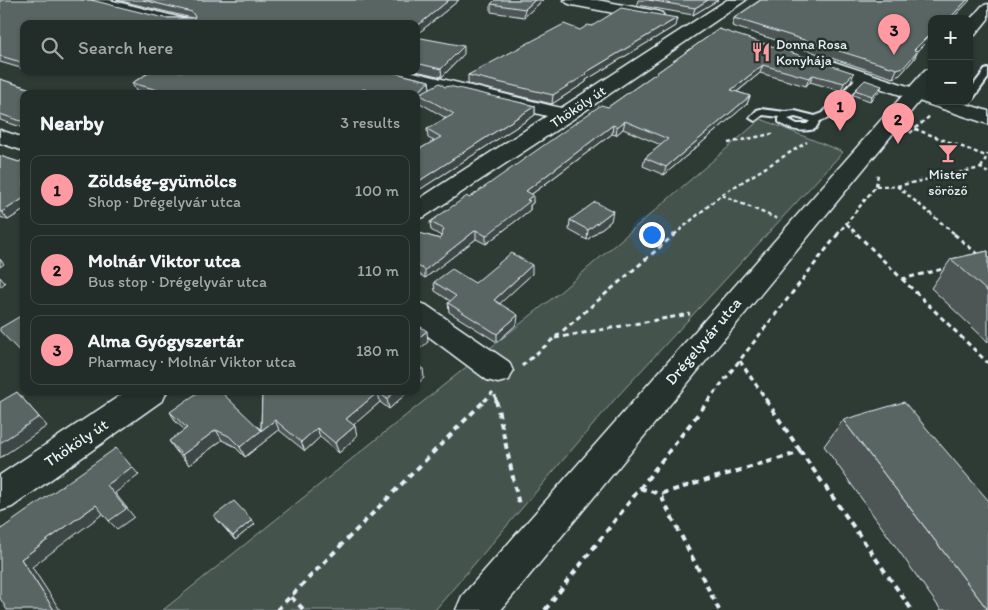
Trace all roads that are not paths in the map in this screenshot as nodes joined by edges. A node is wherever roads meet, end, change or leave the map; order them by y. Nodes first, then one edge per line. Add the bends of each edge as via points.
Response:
1 (90, 0) edge
2 (572, 0) edge
3 (738, 0) edge
4 (988, 9) edge
5 (172, 20) edge
6 (686, 21) junction
7 (973, 26) edge
8 (720, 30) edge
9 (806, 58) edge
10 (988, 72) edge
11 (401, 75) edge
12 (863, 76) junction
13 (973, 93) edge
14 (928, 98) edge
15 (969, 105) edge
16 (566, 115) junction
17 (785, 115) junction
18 (755, 118) dead end
19 (988, 118) edge
20 (816, 119) junction
21 (0, 136) edge
22 (20, 144) edge
23 (420, 209) edge
24 (420, 314) edge
25 (509, 369) road end
26 (146, 395) edge
27 (0, 495) edge
28 (476, 610) edge

1 - 5 street
2 - 6 street
3 - 6 street, Thököly út
4 - 7 street
6 - 8 street
6 - 16 street, Thököly út
9 - 12 street
10 - 13 lane
11 - 16 street
12 - 14 street
12 - 20 lane via 827,115
14 - 28 street, Drégelyvár utca via 638,418
15 - 19 street
16 - 23 street, Thököly út
17 - 18 lane via 761,112
17 - 20 lane
17 - 20 lane via 783,120 789,126 800,129 811,127
21 - 22 street
24 - 25 street
26 - 27 street, Thököly út

